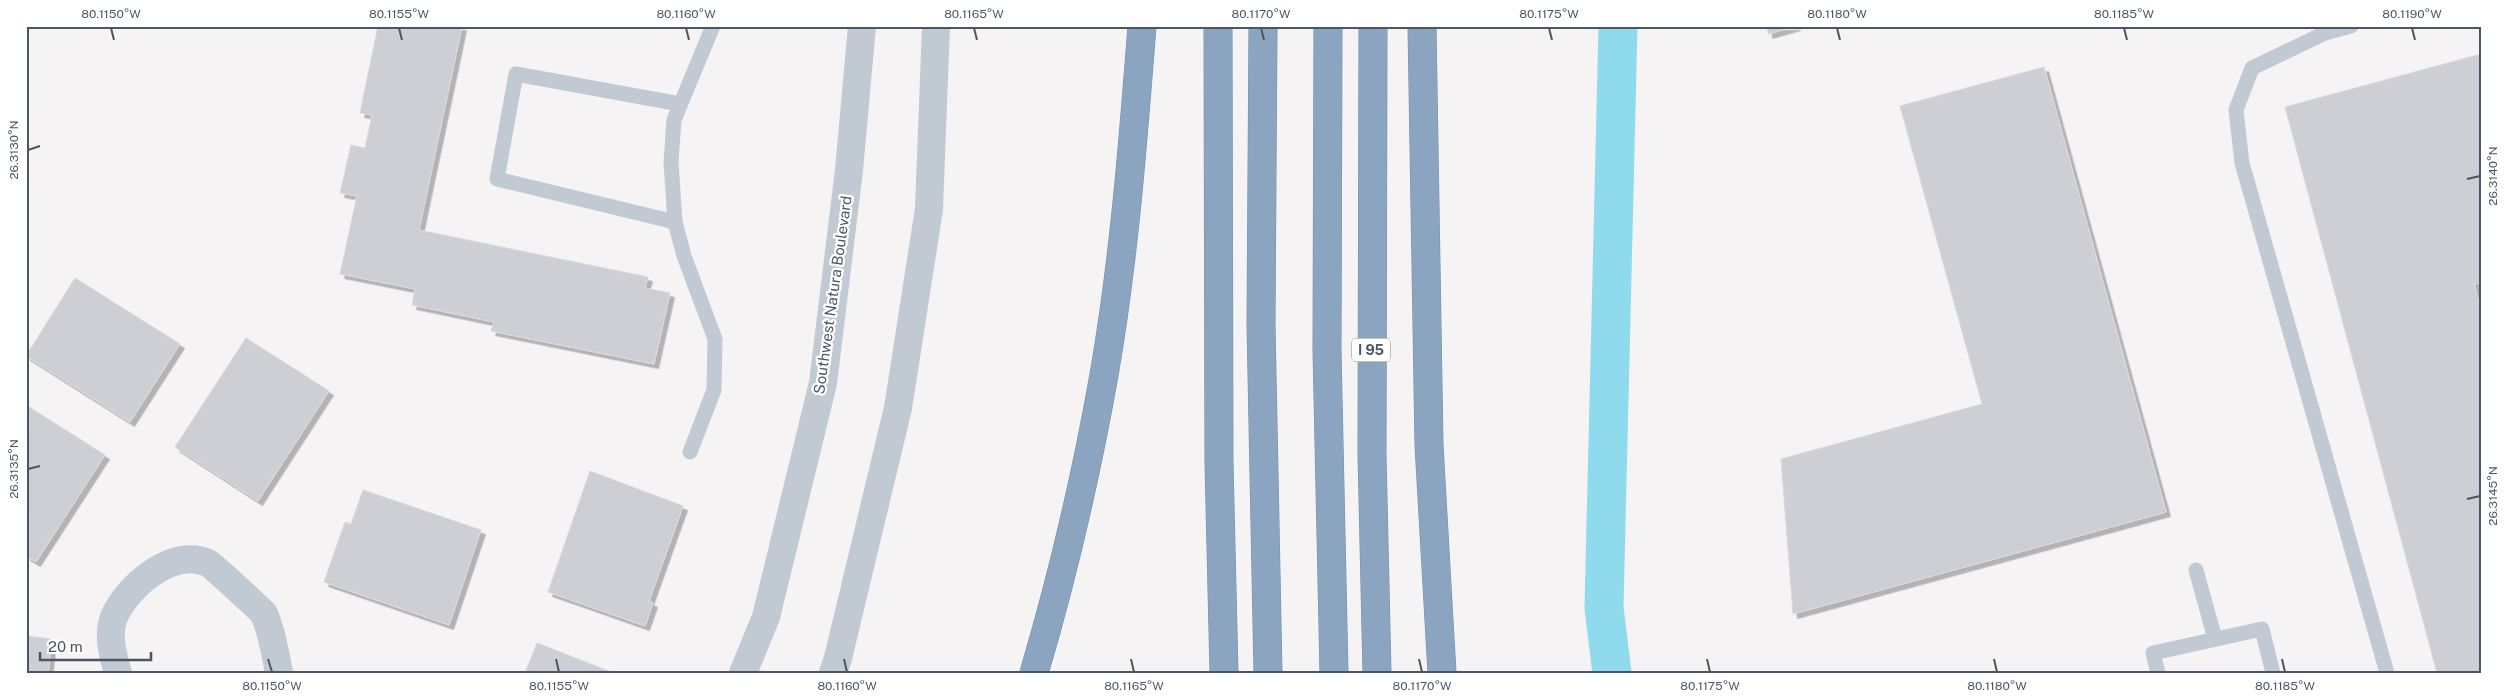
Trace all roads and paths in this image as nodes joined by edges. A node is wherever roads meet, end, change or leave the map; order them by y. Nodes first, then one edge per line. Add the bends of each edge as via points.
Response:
1 (713, 26) edge
2 (862, 26) edge
3 (1142, 26) edge
4 (1218, 26) edge
5 (1263, 26) edge
6 (1328, 26) edge
7 (1373, 26) edge
8 (1422, 26) edge
9 (2351, 26) edge
10 (931, 27) edge
11 (680, 104) junction
12 (675, 222) junction
13 (690, 452) dead end
14 (2196, 570) dead end
15 (2215, 639) junction
16 (118, 673) edge
17 (279, 673) edge
18 (743, 673) edge
19 (832, 673) edge
20 (1034, 673) edge
21 (1224, 673) edge
22 (1268, 673) edge
23 (1334, 673) edge
24 (1377, 673) edge
25 (1442, 673) edge
26 (2158, 673) edge
27 (2273, 673) edge
28 (2387, 673) edge

1 - 11 lane
2 - 18 street, Southwest Natura Boulevard via 849,170 823,383 766,616
3 - 20 highway via 1126,205 1104,374 1072,531
4 - 21 highway via 1219,444
5 - 22 highway via 1261,324
6 - 23 highway via 1327,350
7 - 24 highway, I 95 via 1372,455
8 - 25 highway via 1429,435
9 - 28 lane via 2325,33 2252,68 2236,110 2242,163
10 - 19 street via 929,209 898,408
11 - 12 lane via 674,120 671,162
11 - 12 lane via 516,74 497,179
12 - 13 lane via 715,339 714,390
14 - 15 lane
15 - 26 lane via 2153,653
15 - 27 lane via 2262,629
16 - 17 street via 111,650 113,618 130,592 150,573 182,560 208,563 263,613

